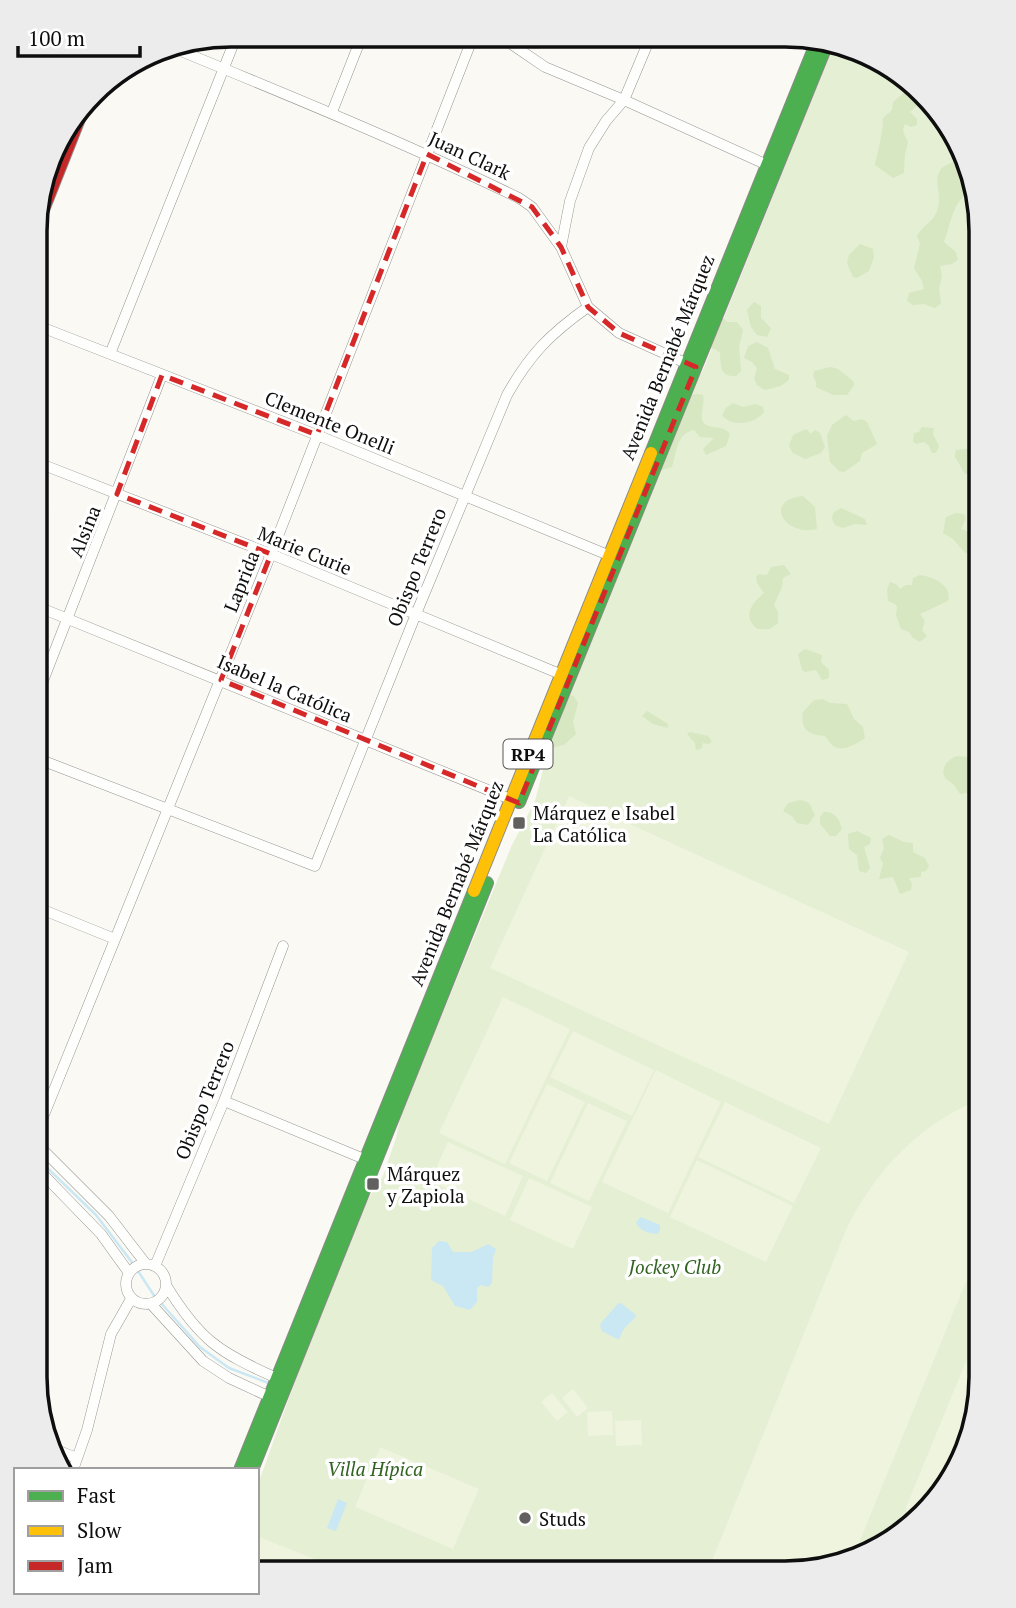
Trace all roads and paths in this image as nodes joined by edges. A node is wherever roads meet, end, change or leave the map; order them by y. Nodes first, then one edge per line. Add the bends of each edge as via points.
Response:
1 (232, 47) edge
2 (358, 47) edge
3 (470, 47) edge
4 (516, 47) edge
5 (646, 47) edge
6 (813, 50) edge
7 (823, 52) edge
8 (187, 53) edge
9 (223, 68) junction
10 (624, 100) junction
11 (332, 112) junction
12 (427, 154) junction
13 (765, 164) junction
14 (561, 247) junction
15 (588, 307) junction
16 (47, 330) edge
17 (110, 354) junction
18 (691, 365) junction
19 (162, 375) junction
20 (317, 436) junction
21 (47, 466) edge
22 (117, 494) junction
23 (465, 495) junction
24 (271, 554) junction
25 (608, 555) junction
26 (47, 610) edge
27 (416, 614) junction
28 (68, 618) junction
29 (47, 671) edge
30 (560, 674) junction
31 (221, 680) junction
32 (365, 741) junction
33 (47, 762) edge
34 (515, 801) junction
35 (168, 809) junction
36 (47, 911) edge
37 (115, 939) junction
38 (283, 946) dead end
39 (224, 1101) junction
40 (47, 1107) edge
41 (47, 1154) edge
42 (370, 1161) junction
43 (47, 1178) edge
44 (151, 1265) junction
45 (129, 1273) junction
46 (166, 1285) junction
47 (131, 1299) junction
48 (151, 1304) junction
49 (277, 1378) junction
50 (270, 1397) junction
51 (64, 1453) edge
52 (77, 1458) junction
53 (74, 1468) edge
54 (241, 1468) edge
55 (253, 1468) edge

1 - 9 street
2 - 11 street
3 - 12 street, Laprida
4 - 10 street via 545,67
5 - 10 street
6 - 13 main road, Avenida Bernabé Márquez / RP4
7 - 18 main road, Avenida Bernabé Márquez / RP4
8 - 9 street, Juan Clark
9 - 11 street, Juan Clark
9 - 17 street
10 - 13 street
10 - 14 street via 589,148 570,201
11 - 12 street, Juan Clark
12 - 14 street, Juan Clark via 519,198
12 - 20 street, Laprida
13 - 18 main road, Avenida Bernabé Márquez / RP4
14 - 15 street, Juan Clark
15 - 18 street, Juan Clark via 619,333
15 - 23 street, Obispo Terrero via 562,325 525,364
16 - 17 street, Clemente Onelli
17 - 19 street, Clemente Onelli
18 - 25 main road, Avenida Bernabé Márquez / RP4
18 - 34 main road, Avenida Bernabé Márquez / RP4
19 - 20 street, Clemente Onelli
19 - 22 street, Alsina
20 - 23 street, Clemente Onelli
20 - 24 street, Laprida
21 - 22 street, Marie Curie
22 - 24 street, Marie Curie
22 - 28 street, Alsina
23 - 25 street, Clemente Onelli
23 - 27 street, Obispo Terrero
24 - 27 street, Marie Curie
24 - 31 street, Laprida
25 - 30 main road, Avenida Bernabé Márquez / RP4
26 - 28 street, Isabel la Católica
27 - 30 street, Marie Curie
27 - 32 street, Obispo Terrero
28 - 29 street, Alsina
28 - 31 street, Isabel la Católica
30 - 34 main road, Avenida Bernabé Márquez / RP4
31 - 32 street, Isabel la Católica
31 - 35 street, Laprida
32 - 34 street, Isabel la Católica
32 - 35 street, Obispo Terrero via 315,866
33 - 35 street
34 - 42 main road, Avenida Bernabé Márquez / RP4
35 - 37 street, Laprida
36 - 37 street
37 - 40 street, Laprida
38 - 39 street, Obispo Terrero
39 - 42 street
39 - 44 street, Obispo Terrero
41 - 44 street
42 - 49 main road, Avenida Bernabé Márquez / RP4
42 - 55 main road, Avenida Bernabé Márquez / RP4
43 - 45 street via 102,1234
44 - 45 street via 140,1265
44 - 46 street via 163,1274
45 - 47 street via 125,1283
46 - 48 street via 162,1297
46 - 49 street via 193,1326 211,1343
47 - 48 street
47 - 52 street via 111,1334
48 - 50 street via 203,1361
49 - 50 main road, Avenida Bernabé Márquez / RP4
50 - 54 main road, Avenida Bernabé Márquez / RP4
51 - 52 street
52 - 53 street

